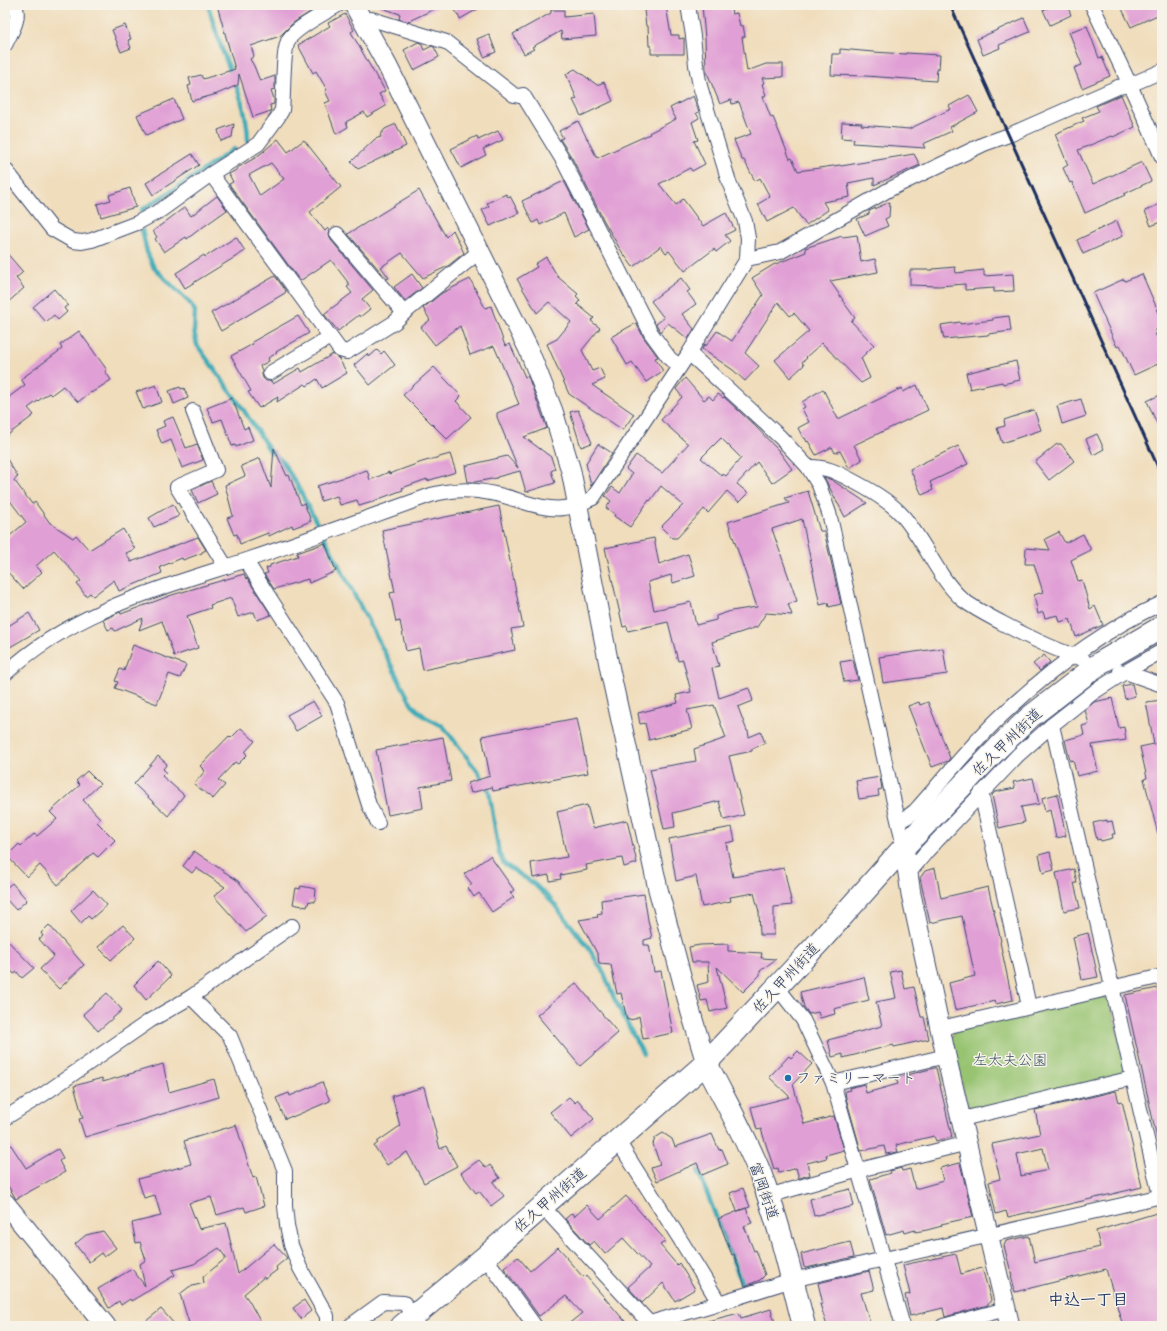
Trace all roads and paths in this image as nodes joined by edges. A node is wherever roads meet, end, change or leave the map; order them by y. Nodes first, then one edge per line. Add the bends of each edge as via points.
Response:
1 (338, 5) edge
2 (354, 5) edge
3 (688, 5) edge
4 (1092, 5) edge
5 (19, 7) edge
6 (364, 21) junction
7 (5, 45) edge
8 (1162, 71) edge
9 (1130, 85) junction
10 (1162, 158) edge
11 (5, 169) edge
12 (211, 174) junction
13 (337, 234) dead end
14 (480, 251) junction
15 (747, 259) junction
16 (404, 313) junction
17 (330, 337) junction
18 (689, 354) junction
19 (680, 366) junction
20 (270, 373) dead end
21 (193, 411) dead end
22 (808, 467) junction
23 (578, 505) junction
24 (246, 561) junction
25 (226, 567) junction
26 (1162, 602) edge
27 (1162, 627) edge
28 (1162, 651) edge
29 (1078, 657) junction
30 (1120, 671) junction
31 (5, 674) edge
32 (1162, 686) edge
33 (1052, 725) junction
34 (981, 793) junction
35 (899, 821) junction
36 (378, 823) dead end
37 (904, 847) junction
38 (908, 874) junction
39 (292, 926) dead end
40 (1162, 976) edge
41 (1113, 986) junction
42 (777, 987) junction
43 (191, 996) junction
44 (1029, 1006) junction
45 (941, 1028) junction
46 (946, 1056) junction
47 (706, 1063) junction
48 (1133, 1078) junction
49 (833, 1083) junction
50 (5, 1118) edge
51 (962, 1118) junction
52 (618, 1141) junction
53 (968, 1143) junction
54 (859, 1170) junction
55 (768, 1196) junction
56 (1161, 1196) edge
57 (5, 1204) edge
58 (542, 1206) junction
59 (990, 1235) junction
60 (485, 1257) junction
61 (884, 1258) junction
62 (792, 1280) junction
63 (719, 1303) junction
64 (1008, 1317) edge
65 (408, 1321) edge
66 (651, 1324) edge
67 (106, 1326) edge
68 (327, 1326) edge
69 (350, 1326) edge
70 (535, 1326) edge
71 (804, 1326) edge
72 (904, 1326) edge
73 (943, 1326) edge

1 - 12 street via 290,38 285,53 282,110 258,144
2 - 6 main road
3 - 15 street via 700,86 729,182 745,221 748,238
4 - 9 street
5 - 7 street via 15,24
6 - 14 main road
6 - 19 street via 378,21 446,42 514,95 523,95 564,162 652,333 670,359
8 - 9 street
9 - 10 street
9 - 15 street via 1118,87 984,144 890,190 780,252
11 - 12 street via 52,229 73,241 82,242 137,223 161,210
12 - 17 street
13 - 16 street
14 - 16 street
14 - 23 main road via 546,389 571,470
15 - 18 street
16 - 17 street via 395,322 347,352 340,350
17 - 20 street
18 - 19 street
18 - 22 street via 780,437
19 - 23 street via 593,498
21 - 25 street via 216,470 178,487
22 - 29 street via 818,466 832,470 881,497 912,528 949,587 964,600 1023,634
22 - 35 street via 819,485 829,513
23 - 24 street via 563,508 547,507 492,493 458,490 431,495
23 - 47 main road via 658,889
24 - 25 street
24 - 36 street via 337,703 369,805
25 - 31 street via 183,580 94,614 19,661
26 - 29 street via 1117,627
27 - 37 main road, 佐久甲州街道 via 1100,663 1030,717
28 - 30 street
29 - 35 street via 1032,689 999,719 915,811
30 - 32 street
30 - 33 street
33 - 34 street
33 - 41 street
34 - 38 street
34 - 44 street
35 - 37 street
37 - 38 main road
37 - 42 main road, 佐久甲州街道
38 - 45 main road
39 - 43 street
40 - 41 street
41 - 44 street
41 - 48 street
42 - 47 main road, 佐久甲州街道
42 - 49 street via 803,1020
43 - 50 street
43 - 68 street via 230,1036 285,1171 285,1206 291,1245 300,1268 327,1316
44 - 45 street
45 - 46 main road
46 - 49 street
46 - 51 main road
47 - 52 main road, 佐久甲州街道
47 - 55 main road, 富岡街道 via 750,1151
48 - 51 street
48 - 56 street
49 - 54 street
51 - 53 main road
52 - 58 main road, 佐久甲州街道
52 - 63 street
53 - 54 street
53 - 59 main road
54 - 55 street
54 - 61 street
55 - 62 main road, 富岡街道
56 - 59 street
57 - 67 main road
58 - 60 main road, 佐久甲州街道
58 - 66 street
59 - 61 street
59 - 64 main road
60 - 65 main road, 佐久甲州街道
60 - 70 street
61 - 62 street
61 - 72 street
62 - 63 street
62 - 71 main road, 富岡街道
63 - 66 street
64 - 73 street
65 - 69 street via 404,1304 383,1302

